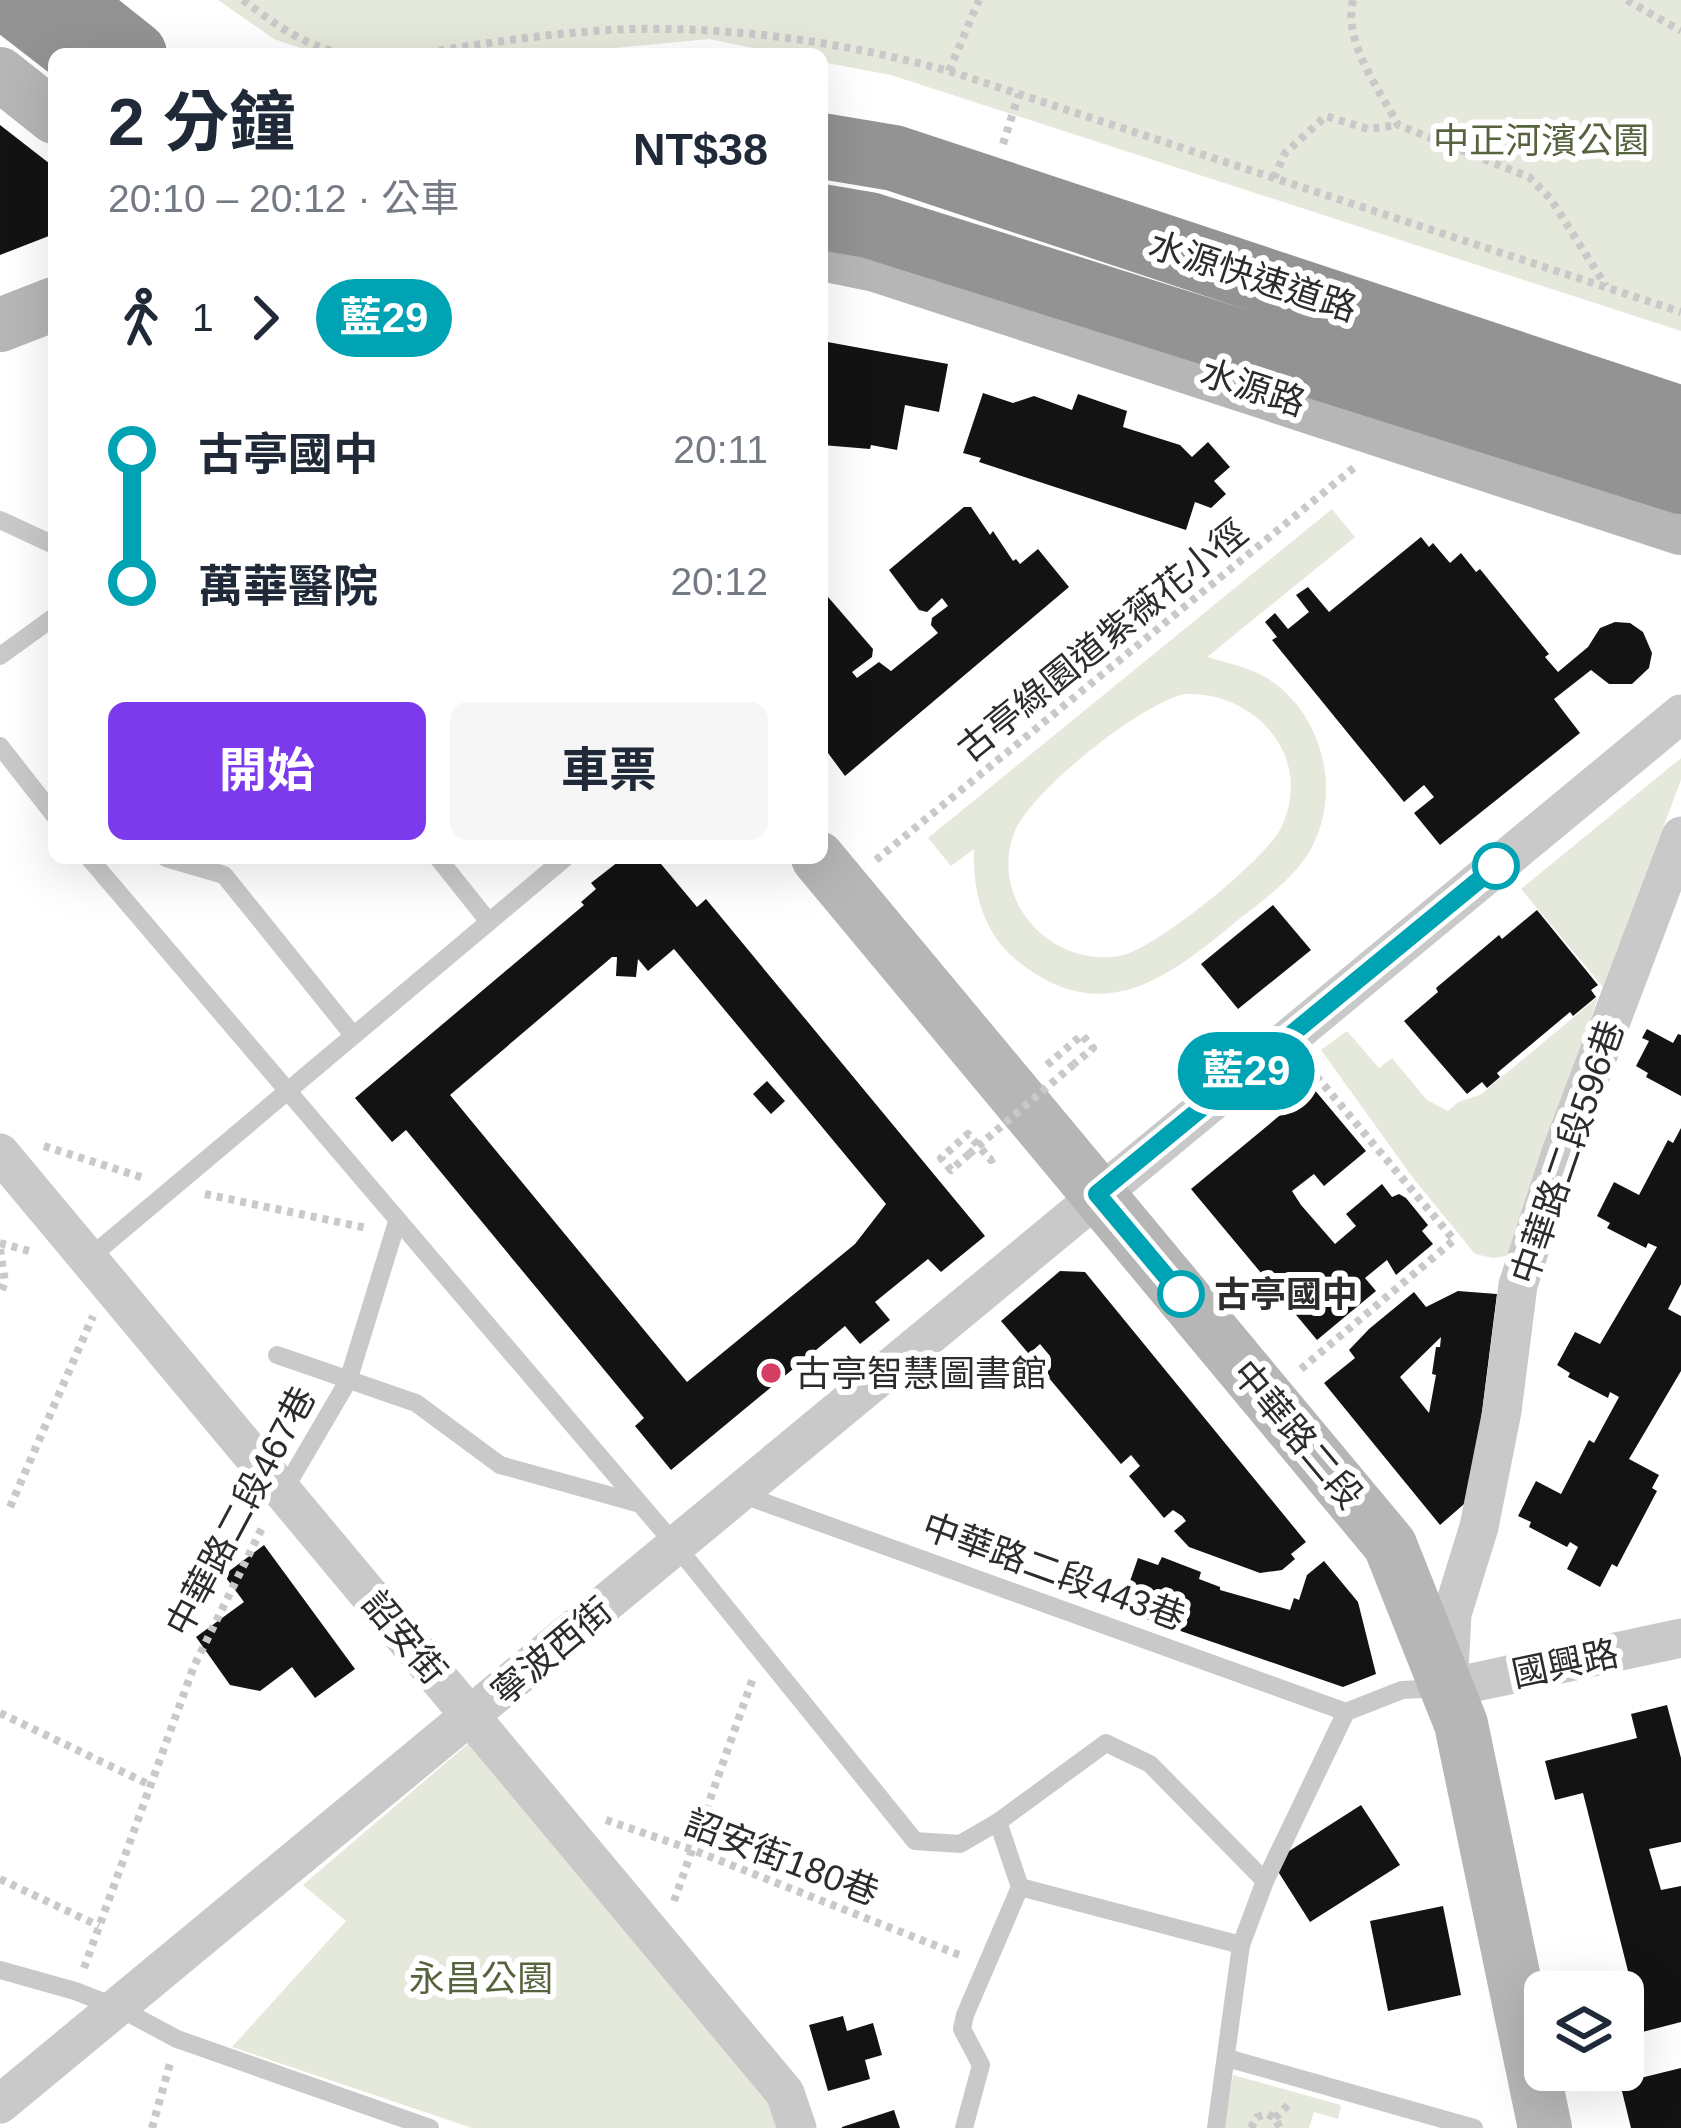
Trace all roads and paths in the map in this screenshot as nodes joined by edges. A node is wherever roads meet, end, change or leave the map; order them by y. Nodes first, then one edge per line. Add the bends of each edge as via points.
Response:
1 (9, 0) edge
2 (66, 0) edge
3 (243, 0) edge
4 (979, 0) edge
5 (1353, 0) edge
6 (1627, 0) edge
7 (1681, 31) edge
8 (0, 48) edge
9 (71, 48) edge
10 (126, 48) edge
11 (322, 48) edge
12 (458, 48) edge
13 (949, 71) junction
14 (0, 74) edge
15 (48, 84) edge
16 (48, 112) edge
17 (1398, 125) junction
18 (828, 147) edge
19 (1274, 178) junction
20 (828, 186) edge
21 (828, 218) edge
22 (828, 255) edge
23 (1607, 287) junction
24 (48, 306) edge
25 (1681, 312) edge
26 (0, 325) edge
27 (1574, 382) junction
28 (1681, 419) edge
29 (1395, 434) junction
30 (1681, 481) edge
31 (0, 520) edge
32 (1681, 528) edge
33 (48, 542) edge
34 (48, 620) edge
35 (0, 656) edge
36 (1681, 714) edge
37 (0, 746) edge
38 (48, 807) edge
39 (1681, 836) edge
40 (94, 864) edge
41 (186, 864) edge
42 (443, 864) edge
43 (559, 864) edge
44 (830, 873) edge
45 (489, 922) junction
46 (353, 1035) junction
47 (1286, 1039) junction
48 (284, 1091) junction
49 (1058, 1103) dead end
50 (0, 1153) edge
51 (994, 1158) dead end
52 (1097, 1194) junction
53 (397, 1222) junction
54 (0, 1249) edge
55 (99, 1270) junction
56 (0, 1295) edge
57 (277, 1355) dead end
58 (348, 1381) junction
59 (1268, 1397) junction
60 (283, 1492) junction
61 (738, 1492) junction
62 (637, 1503) junction
63 (10, 1507) dead end
64 (677, 1547) junction
65 (1681, 1638) edge
66 (761, 1653) junction
67 (1448, 1688) junction
68 (1346, 1712) junction
69 (0, 1713) edge
70 (472, 1717) junction
71 (150, 1785) junction
72 (557, 1821) junction
73 (998, 1822) junction
74 (693, 1850) junction
75 (0, 1879) edge
76 (1265, 1881) junction
77 (1020, 1886) junction
78 (99, 1926) junction
79 (659, 1942) junction
80 (1240, 1945) junction
81 (986, 1965) junction
82 (0, 1970) edge
83 (75, 1991) junction
84 (119, 2008) junction
85 (177, 2039) junction
86 (1226, 2058) junction
87 (0, 2104) edge
88 (1409, 2119) edge
89 (152, 2128) edge
90 (430, 2128) edge
91 (797, 2128) edge
92 (964, 2128) edge
93 (1216, 2128) edge
94 (1251, 2128) edge
95 (1280, 2128) edge
96 (1474, 2128) edge
97 (1545, 2128) edge

1 - 9 highway
2 - 10 highway
3 - 11 path
4 - 13 path
5 - 17 path via 1353,37
6 - 7 path
8 - 15 highway
12 - 13 path via 664,28 861,47
13 - 19 path
14 - 16 street
17 - 19 path via 1368,129 1326,116 1285,153
17 - 23 path via 1529,177
18 - 27 highway, 水源快速道路 via 894,158
19 - 23 path
20 - 27 highway via 1384,348
21 - 30 highway, 水源快速道路
22 - 29 street, 水源路
23 - 25 path
24 - 26 street
27 - 28 highway, 水源快速道路
29 - 32 street, 水源路
29 - 44 path, 古亭綠園道紫薇花小徑
31 - 33 lane
34 - 35 lane
36 - 47 street, 寧波西街
37 - 38 lane
39 - 67 street, 中華路二段596巷 via 1518,1285 1479,1527 1452,1614
40 - 48 lane
41 - 46 lane via 224,875
42 - 45 lane
43 - 45 lane
44 - 52 street, 中華路二段
45 - 46 lane
46 - 48 lane
47 - 52 street, 寧波西街
47 - 59 path via 1454,1240
48 - 53 lane
48 - 55 lane
49 - 51 path, bridge via 1046,1090 1034,1076 1082,1035 1093,1048 1056,1079 1039,1094 1021,1109 1004,1124 986,1139 969,1154 951,1170 941,1157 968,1134 980,1147
50 - 55 street, 詔安街
52 - 59 street, 中華路二段
52 - 61 street, 寧波西街
53 - 58 lane, 中華路二段467巷
53 - 62 lane
54 - 56 path
55 - 60 street, 詔安街
55 - 63 path
57 - 58 lane
58 - 60 lane, 中華路二段467巷
58 - 62 lane via 416,1403 500,1465
59 - 67 street, 中華路二段 via 1390,1545
60 - 70 street, 詔安街
60 - 71 path, 中華路二段467巷 via 194,1666
61 - 64 street, 寧波西街
61 - 68 lane, 中華路二段443巷
62 - 64 lane
64 - 66 lane
64 - 70 street, 寧波西街
65 - 67 street, 國興路
66 - 73 lane via 915,1841 960,1844
66 - 74 path
67 - 68 lane via 1402,1690
67 - 97 street, 中華路二段
68 - 76 lane
69 - 71 path
70 - 72 street, 詔安街
70 - 84 street, 寧波西街
71 - 78 path, 中華路二段467巷
72 - 74 path, 詔安街180巷 via 585,1813
72 - 79 street, 詔安街
73 - 76 lane via 1106,1743 1150,1764
73 - 77 lane
74 - 79 path
74 - 81 path, 詔安街180巷
75 - 78 path
76 - 80 lane
77 - 80 lane
77 - 81 lane
78 - 83 path, 中華路二段467巷
79 - 91 street, 詔安街 via 785,2092
80 - 86 lane
81 - 92 lane via 962,2029 981,2065
82 - 83 lane
83 - 84 lane
84 - 85 lane
84 - 87 street, 寧波西街
85 - 89 path
85 - 90 lane
86 - 88 lane
86 - 93 lane
88 - 96 lane
94 - 95 path via 1267,2114

